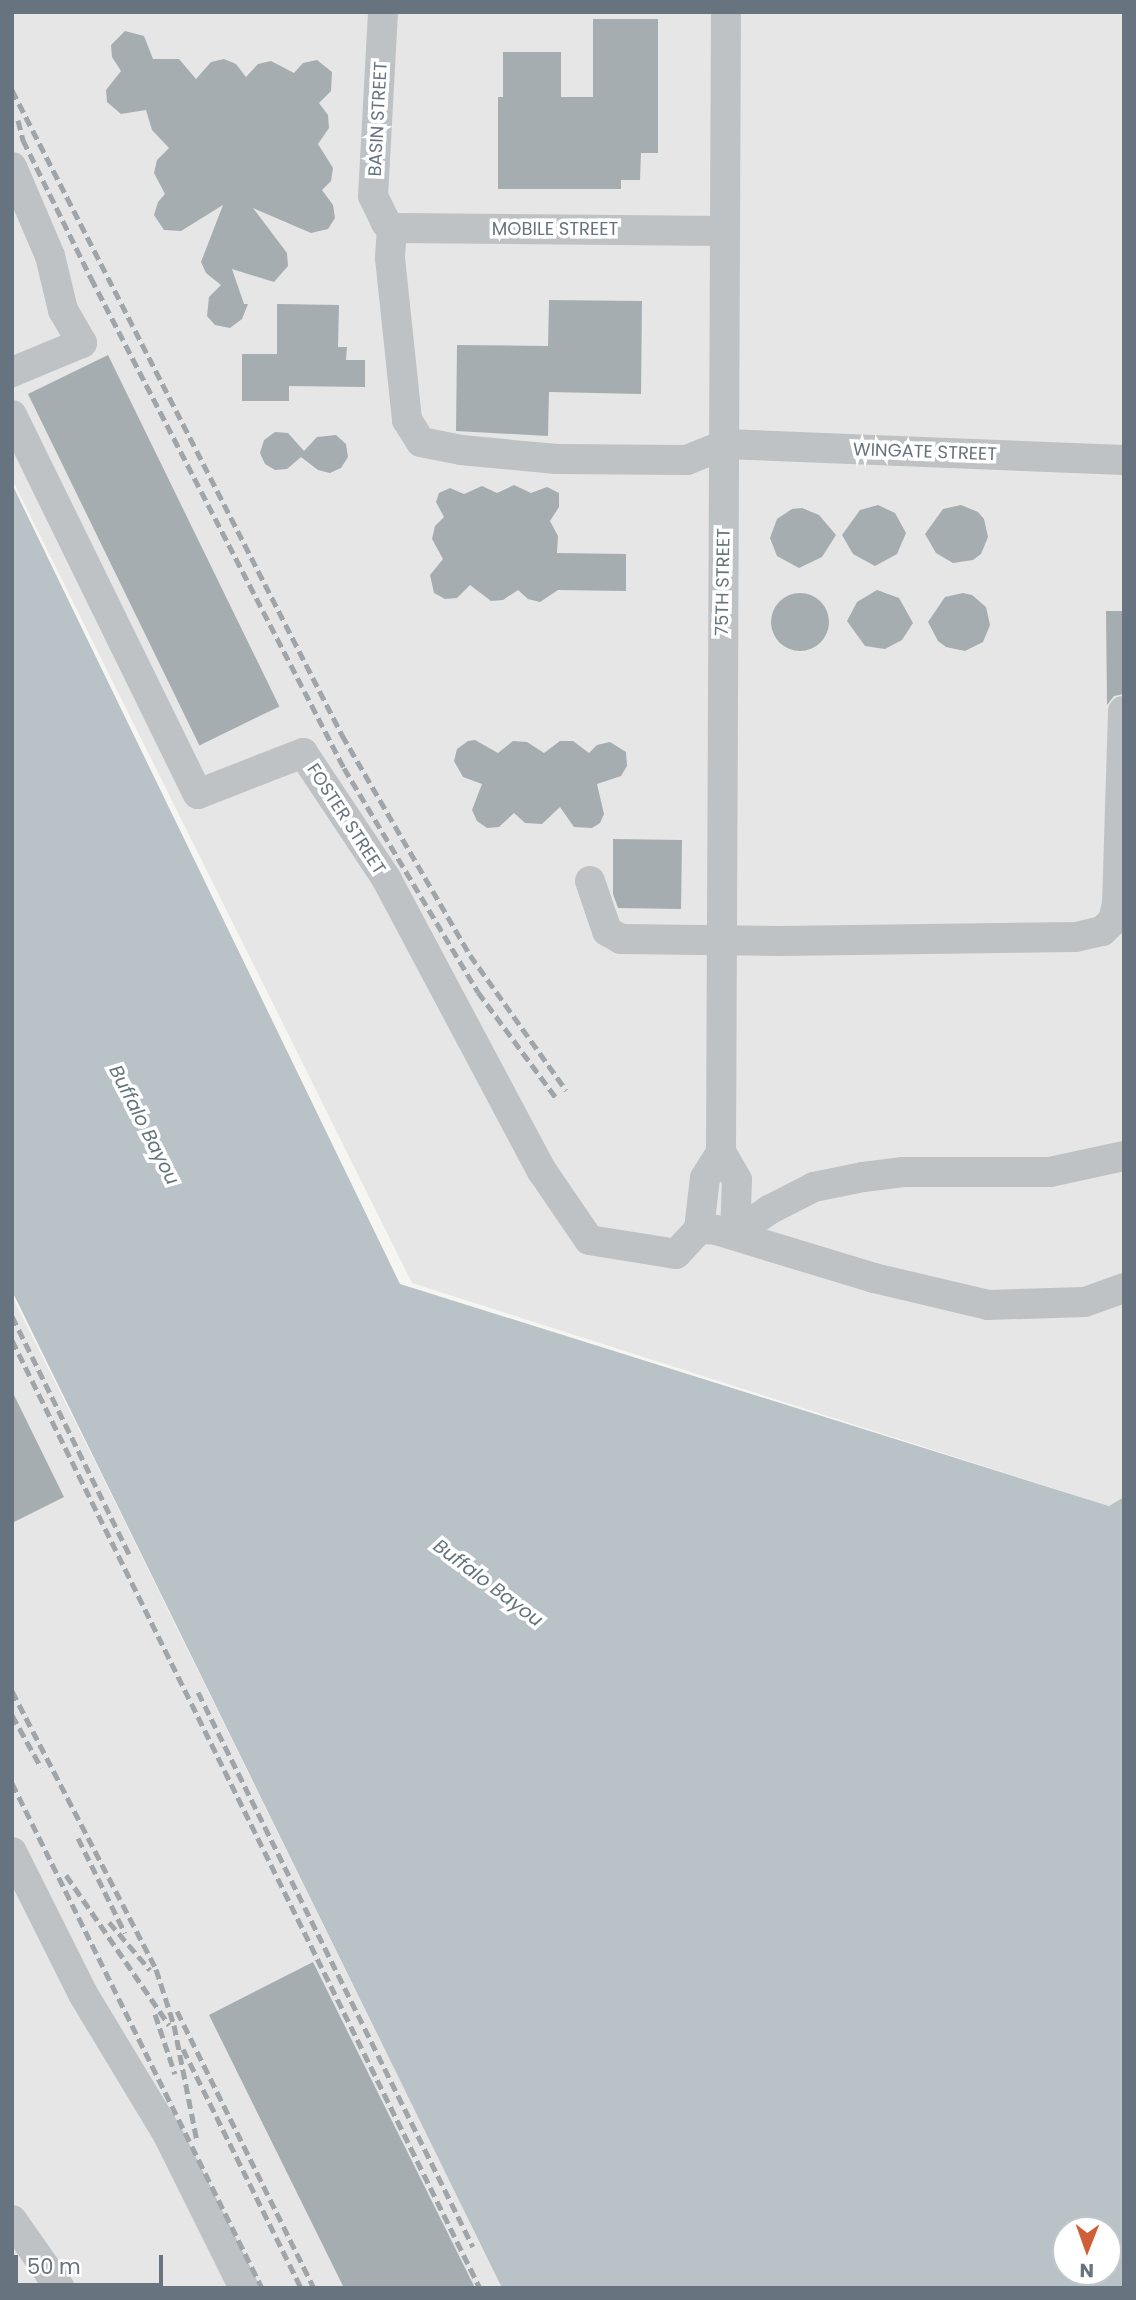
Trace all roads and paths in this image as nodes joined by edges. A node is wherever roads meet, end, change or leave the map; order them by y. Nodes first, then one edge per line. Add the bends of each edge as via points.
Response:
1 (383, 12) edge
2 (726, 12) edge
3 (12, 167) edge
4 (389, 225) junction
5 (725, 230) junction
6 (12, 372) edge
7 (12, 415) edge
8 (726, 444) junction
9 (1124, 460) edge
10 (1123, 711) edge
11 (590, 881) dead end
12 (722, 941) junction
13 (721, 1152) junction
14 (1124, 1156) edge
15 (699, 1229) junction
16 (735, 1234) junction
17 (1124, 1288) edge
18 (12, 1852) edge
19 (12, 2220) edge
20 (60, 2288) edge
21 (244, 2288) edge

1 - 4 street, BASIN STREET via 373,196
2 - 5 street, 75TH STREET
3 - 6 street via 50,256 63,310 82,343
4 - 5 street, MOBILE STREET
4 - 8 street via 407,420 421,442 570,460 687,460
5 - 8 street, 75TH STREET
7 - 15 street, FOSTER STREET via 198,794 303,753 386,878 542,1171 589,1240 676,1254
8 - 9 street, WINGATE STREET
8 - 12 street, 75TH STREET
10 - 12 street via 1117,904 1113,921 1101,931 1076,937
11 - 12 street via 600,918 613,937
12 - 13 street, 75TH STREET
13 - 15 street via 705,1178
13 - 16 street via 737,1181
14 - 16 street via 1050,1172 904,1172 814,1187
15 - 16 street
16 - 17 street via 874,1278 988,1305 1085,1302
18 - 21 street via 83,1994 168,2135
19 - 20 street

